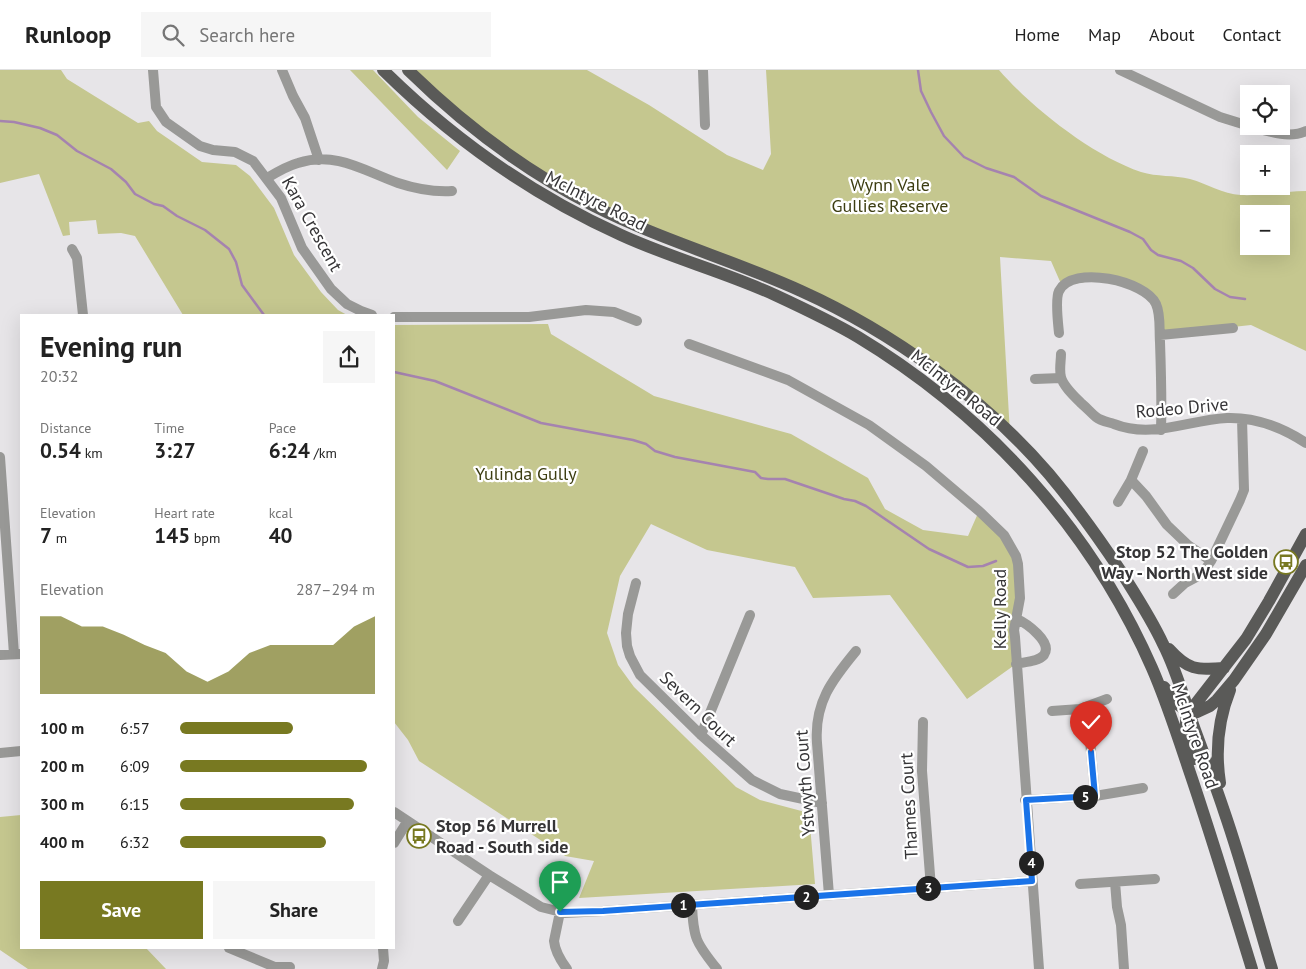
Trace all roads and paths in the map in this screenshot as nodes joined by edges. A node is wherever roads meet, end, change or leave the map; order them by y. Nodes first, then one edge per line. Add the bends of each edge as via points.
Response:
1 (153, 70) edge
2 (282, 70) edge
3 (383, 70) edge
4 (408, 70) edge
5 (703, 70) edge
6 (1126, 72) edge
7 (1240, 123) edge
8 (705, 125) dead end
9 (1306, 131) edge
10 (1290, 134) edge
11 (319, 160) junction
12 (267, 178) junction
13 (452, 191) dead end
14 (72, 249) dead end
15 (83, 314) edge
16 (369, 314) edge
17 (395, 317) edge
18 (637, 321) dead end
19 (1232, 328) dead end
20 (1059, 333) dead end
21 (1160, 335) junction
22 (689, 344) dead end
23 (1061, 354) dead end
24 (1035, 378) dead end
25 (1061, 378) junction
26 (1242, 419) junction
27 (1162, 430) junction
28 (1293, 435) junction
29 (1306, 436) edge
30 (1306, 443) edge
31 (1144, 451) dead end
32 (0, 457) edge
33 (1131, 480) junction
34 (1118, 502) dead end
35 (1306, 534) edge
36 (4, 561) edge
37 (1211, 561) junction
38 (1306, 565) edge
39 (636, 582) dead end
40 (1173, 594) dead end
41 (750, 615) dead end
42 (1017, 619) junction
43 (1163, 642) junction
44 (856, 651) dead end
45 (18, 654) edge
46 (0, 655) edge
47 (1016, 664) junction
48 (1224, 668) junction
49 (1156, 677) junction
50 (1234, 680) junction
51 (1107, 699) dead end
52 (1087, 707) junction
53 (1052, 711) dead end
54 (1189, 712) junction
55 (923, 722) dead end
56 (701, 735) junction
57 (20, 751) edge
58 (0, 753) edge
59 (1143, 788) dead end
60 (1095, 796) junction
61 (1026, 800) junction
62 (822, 803) junction
63 (1225, 812) junction
64 (395, 813) edge
65 (407, 822) junction
66 (1208, 826) junction
67 (395, 840) edge
68 (489, 876) junction
69 (1155, 879) dead end
70 (1032, 881) junction
71 (1115, 882) junction
72 (1080, 884) dead end
73 (930, 888) junction
74 (828, 895) junction
75 (692, 904) junction
76 (560, 912) junction
77 (458, 921) dead end
78 (231, 949) edge
79 (383, 949) edge
80 (290, 967) dead end
81 (382, 969) edge
82 (567, 969) edge
83 (717, 969) edge
84 (1039, 969) edge
85 (1124, 969) edge
86 (1252, 969) edge
87 (1272, 969) edge

1 - 12 street, Kara Crescent via 156,107 166,122 200,146 245,156
2 - 11 street via 305,118
3 - 49 main road, McIntyre Road via 435,119 477,152 565,208 629,239 766,291 825,319 858,337 935,390 1010,456 1075,534 1113,592
4 - 43 main road, McIntyre Road via 460,118 542,177 644,228 769,276 836,308 906,350 959,389 992,416 1070,500 1140,600
5 - 8 street
6 - 7 street via 1220,117
9 - 10 street
11 - 12 street via 294,164
11 - 13 street via 347,162 418,188
12 - 16 street, Kara Crescent via 284,204 302,248 331,290 347,304
14 - 15 street via 77,258
17 - 18 street via 529,317 586,310 614,312
19 - 21 street
20 - 21 street via 1058,293 1070,280 1086,277 1107,278 1152,296 1158,312
21 - 27 street
22 - 42 street, Kelly Road via 777,376 822,398 869,425 943,479 1010,543 1018,564 1020,598
23 - 25 street
24 - 25 street
25 - 27 street, Rodeo Drive via 1073,395 1098,418 1124,428
26 - 27 street, Rodeo Drive via 1227,418
26 - 28 street, Rodeo Drive
26 - 37 street via 1244,490
28 - 29 street, Rodeo Drive
28 - 30 street, Rodeo Drive
31 - 33 street
32 - 36 street
33 - 34 street
33 - 37 street via 1167,525
35 - 48 main road via 1258,620
36 - 45 street
37 - 40 street via 1202,574
38 - 50 main road via 1266,634
39 - 56 street, Severn Court via 627,623 630,656 645,680
41 - 56 street
42 - 47 street, Kelly Road via 1014,630
42 - 47 street via 1028,624 1041,638 1045,651 1040,658
43 - 48 main road via 1190,667
43 - 54 main road, McIntyre Road
44 - 62 street, Ystwyth Court via 830,686 817,717
45 - 46 street
47 - 61 street, Kelly Road
48 - 54 main road
49 - 54 main road via 1177,704
49 - 66 main road, McIntyre Road
50 - 54 main road via 1210,706
50 - 63 main road via 1221,719 1217,751
51 - 52 street
52 - 53 street
52 - 60 street
54 - 63 main road, McIntyre Road
54 - 66 main road via 1185,730 1206,798
55 - 73 street, Thames Court via 922,771
56 - 62 street, Severn Court via 752,780 780,794
57 - 58 street
59 - 60 street
60 - 61 street
61 - 70 street, Kelly Road
62 - 74 street, Ystwyth Court
63 - 87 main road, McIntyre Road
64 - 65 street
65 - 67 street
65 - 68 street
66 - 86 main road, McIntyre Road
68 - 76 street via 533,903
68 - 77 street
69 - 71 street
70 - 73 street
70 - 84 street, Kelly Road
71 - 72 street
71 - 85 street
73 - 74 street
74 - 75 street
75 - 76 street
75 - 83 street via 698,944
76 - 82 street via 554,945
78 - 80 street via 275,967
79 - 81 street

